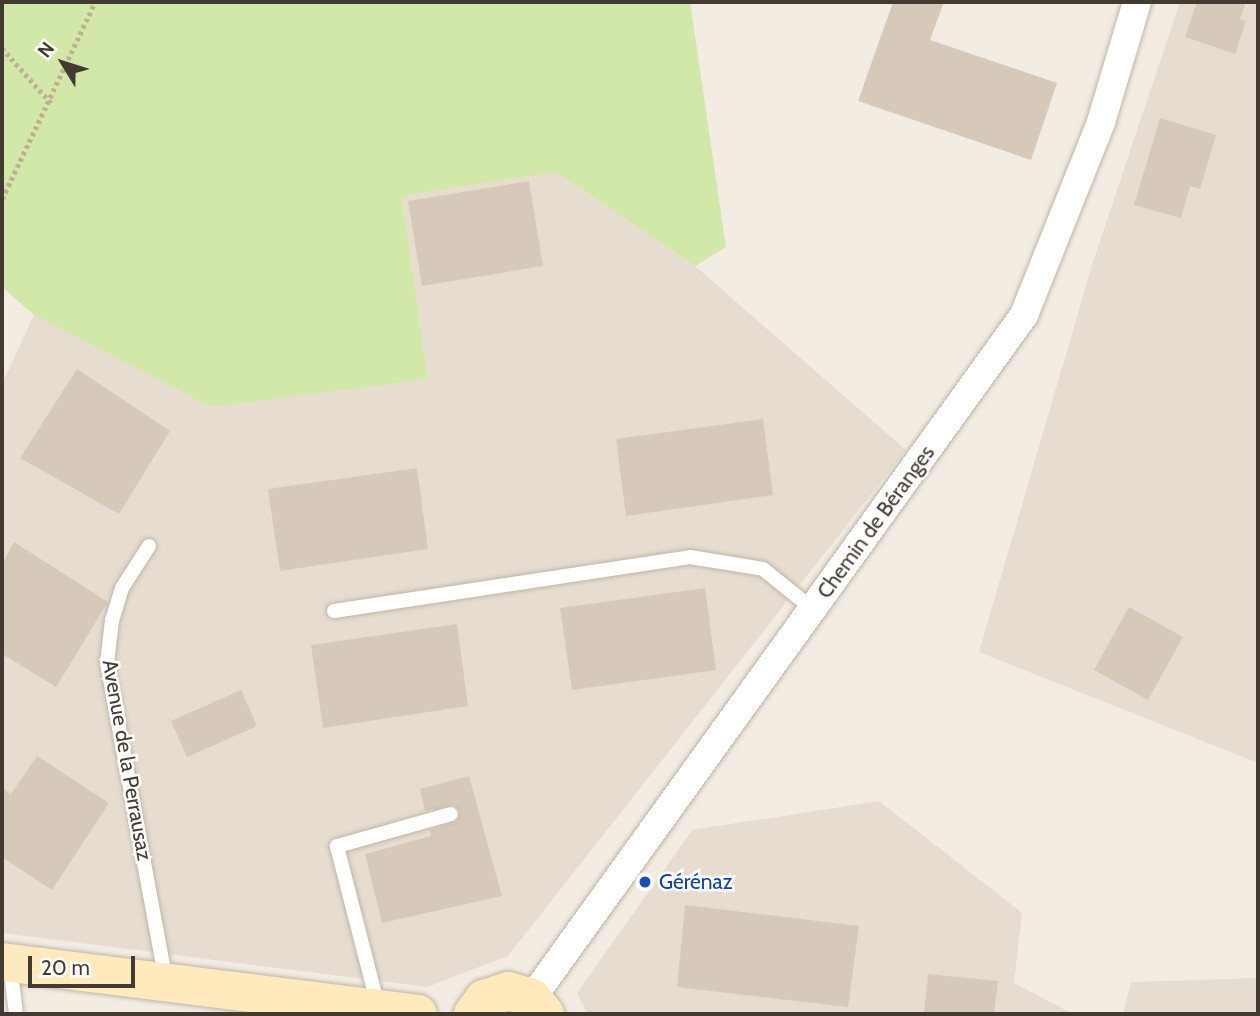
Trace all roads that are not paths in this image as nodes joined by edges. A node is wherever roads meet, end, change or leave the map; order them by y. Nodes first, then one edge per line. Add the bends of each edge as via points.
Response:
1 (1137, 2) edge
2 (149, 546) dead end
3 (814, 610) junction
4 (334, 611) dead end
5 (451, 814) dead end
6 (6, 963) edge
7 (166, 982) junction
8 (539, 1006) edge
9 (379, 1007) junction
10 (16, 1014) edge
11 (418, 1014) edge
12 (473, 1014) edge

1 - 3 street, Chemin de Béranges via 1101,122 1024,315
2 - 7 lane, Avenue de la Perrausaz via 122,588 107,663
3 - 4 lane via 763,569 690,557
3 - 8 street, Chemin de Béranges
5 - 9 lane via 337,846
6 - 7 street
6 - 10 lane
7 - 9 street
8 - 12 street via 508,991 495,993
9 - 11 street

